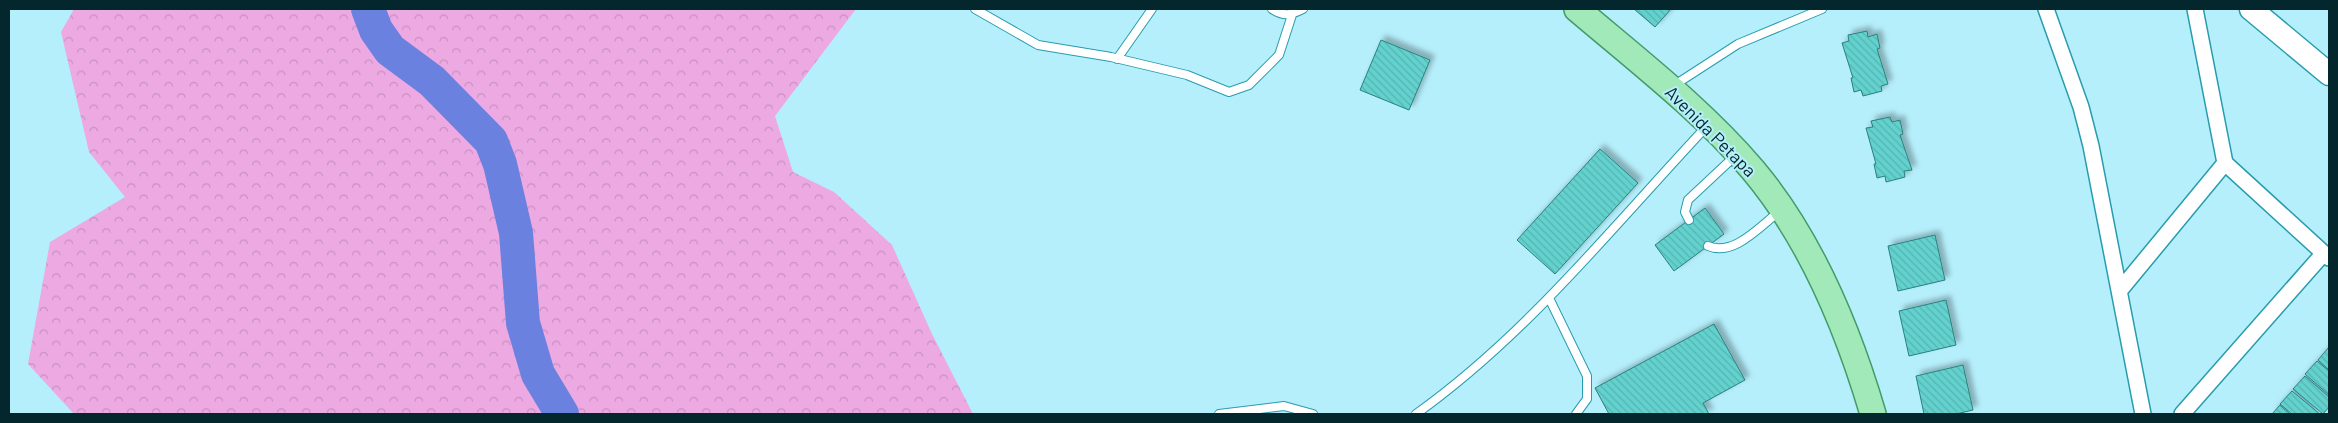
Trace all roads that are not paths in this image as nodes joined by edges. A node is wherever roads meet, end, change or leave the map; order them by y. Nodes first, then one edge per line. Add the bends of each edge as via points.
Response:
1 (976, 9) edge
2 (1152, 9) edge
3 (1272, 9) edge
4 (1303, 9) edge
5 (1577, 9) edge
6 (1822, 9) edge
7 (2046, 9) edge
8 (2195, 9) edge
9 (2251, 9) edge
10 (1292, 15) junction
11 (1117, 59) junction
12 (2329, 74) edge
13 (1669, 88) junction
14 (1709, 124) junction
15 (1738, 153) junction
16 (2225, 163) junction
17 (1782, 209) junction
18 (1689, 220) dead end
19 (1708, 246) dead end
20 (2326, 256) edge
21 (2120, 289) junction
22 (1549, 298) junction
23 (1218, 414) edge
24 (1313, 414) edge
25 (1416, 414) edge
26 (1578, 414) edge
27 (1873, 414) edge
28 (2143, 414) edge
29 (2182, 414) edge

1 - 11 lane via 1038,45
2 - 11 lane
3 - 10 lane
4 - 10 lane
5 - 13 main road, Avenida Petapa
6 - 13 lane via 1738,44
7 - 21 street via 2081,107
8 - 16 street
9 - 12 main road
10 - 11 lane via 1279,55 1249,85 1229,92 1187,75
13 - 14 main road, Avenida Petapa
14 - 15 main road, Avenida Petapa
14 - 22 lane
15 - 17 main road, Avenida Petapa
15 - 18 lane via 1688,200 1685,212
16 - 20 street
16 - 21 street
17 - 19 lane via 1733,246 1722,250
17 - 27 main road, Avenida Petapa via 1824,286 1861,373
20 - 29 street
21 - 28 street
22 - 25 lane via 1509,338
22 - 26 lane via 1588,376 1587,399
23 - 24 lane via 1284,406

